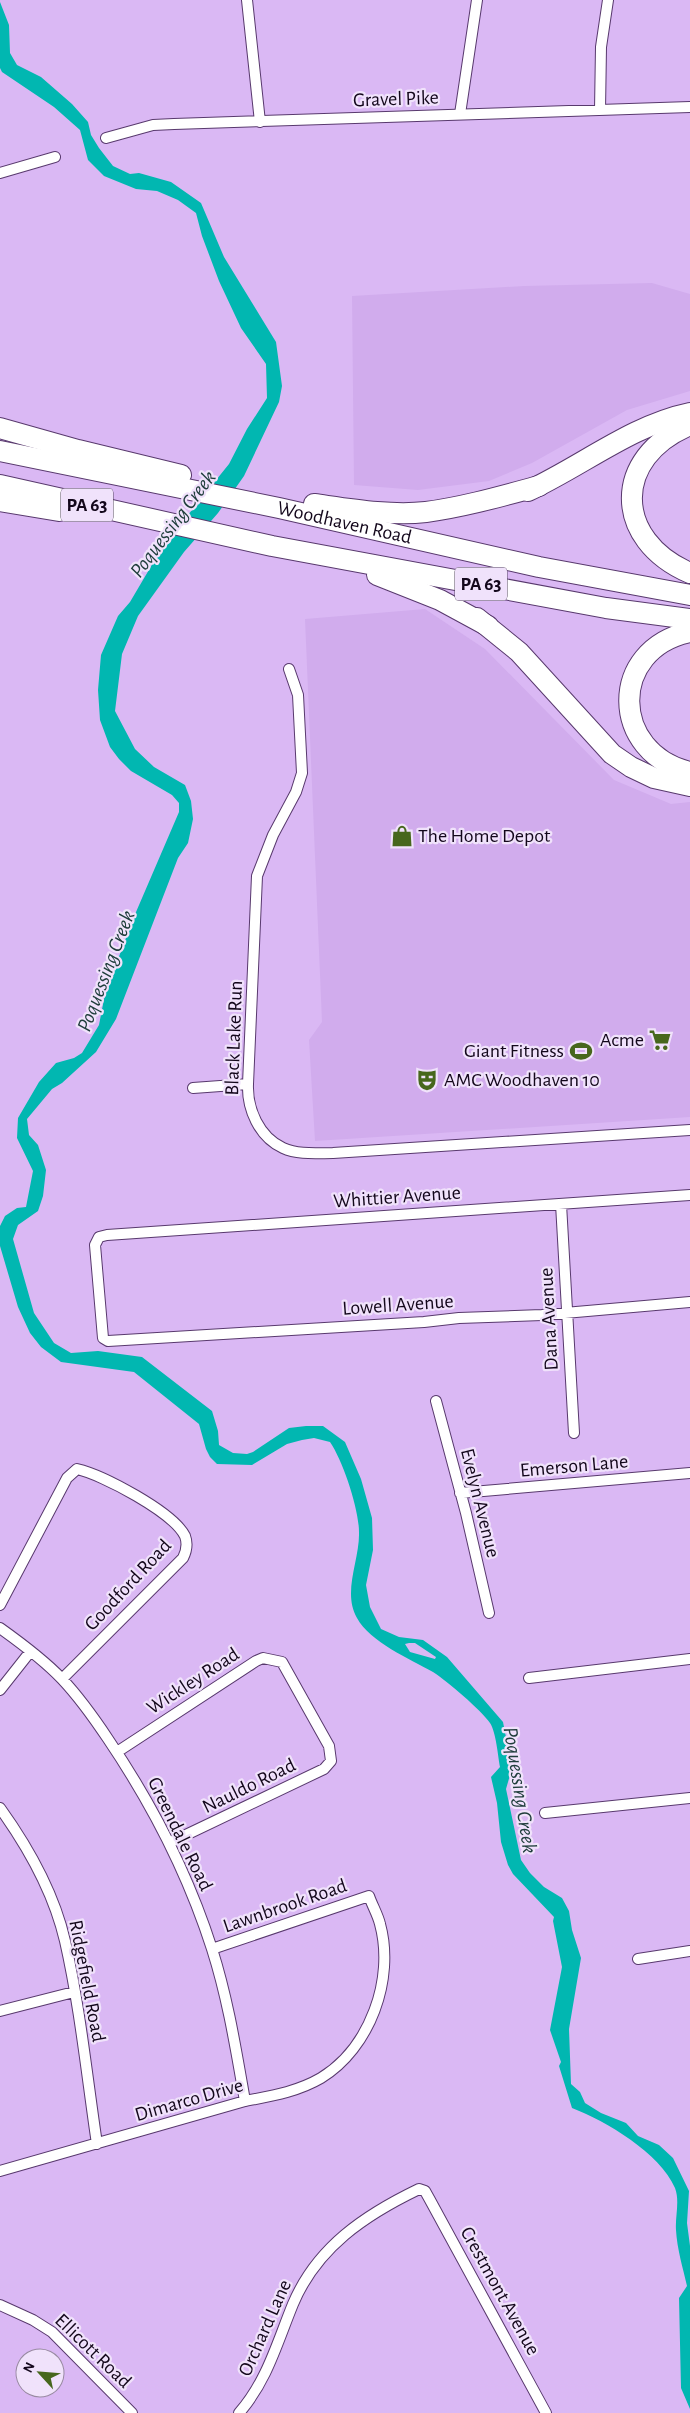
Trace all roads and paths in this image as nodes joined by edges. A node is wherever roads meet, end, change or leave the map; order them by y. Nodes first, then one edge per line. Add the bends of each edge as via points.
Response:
1 (247, 0) edge
2 (477, 0) edge
3 (608, 0) edge
4 (690, 107) edge
5 (600, 110) junction
6 (460, 114) junction
7 (260, 122) junction
8 (106, 138) dead end
9 (54, 157) dead end
10 (0, 173) edge
11 (690, 412) edge
12 (690, 425) edge
13 (0, 428) edge
14 (0, 451) edge
15 (0, 485) edge
16 (539, 486) junction
17 (202, 487) junction
18 (234, 494) junction
19 (0, 501) edge
20 (279, 508) junction
21 (171, 530) junction
22 (204, 536) junction
23 (272, 546) junction
24 (690, 573) edge
25 (690, 595) edge
26 (690, 619) edge
27 (488, 626) junction
28 (690, 632) edge
29 (289, 669) dead end
30 (690, 772) edge
31 (690, 786) edge
32 (248, 1084) junction
33 (193, 1088) dead end
34 (690, 1130) edge
35 (690, 1195) edge
36 (561, 1204) junction
37 (690, 1302) edge
38 (567, 1312) junction
39 (108, 1341) joint
40 (436, 1402) dead end
41 (574, 1433) dead end
42 (690, 1472) edge
43 (460, 1493) junction
44 (0, 1605) edge
45 (489, 1613) dead end
46 (0, 1628) edge
47 (30, 1652) junction
48 (690, 1659) edge
49 (529, 1678) dead end
50 (62, 1679) junction
51 (0, 1690) edge
52 (117, 1752) junction
53 (316, 1773) joint
54 (690, 1798) edge
55 (0, 1808) edge
56 (546, 1814) dead end
57 (169, 1843) junction
58 (368, 1896) joint
59 (212, 1949) junction
60 (690, 1951) edge
61 (638, 1959) dead end
62 (74, 1992) junction
63 (0, 2011) edge
64 (245, 2101) junction
65 (97, 2144) junction
66 (0, 2171) edge
67 (419, 2189) joint
68 (0, 2305) edge
69 (132, 2413) edge
70 (239, 2413) edge
71 (546, 2413) edge

1 - 7 street
2 - 6 street
3 - 5 street via 600,47
4 - 5 street, Gravel Pike
5 - 6 street, Gravel Pike
6 - 7 street, Gravel Pike
7 - 8 street, Gravel Pike via 153,125
9 - 10 street
11 - 16 highway via 639,431
12 - 24 highway via 664,438 645,456 635,475 631,500 636,524 650,545 670,563
13 - 17 highway
14 - 17 highway, Woodhaven Road / PA 63
15 - 21 highway, Woodhaven Road / PA 63
16 - 18 highway via 484,501 424,512 366,511
16 - 20 highway via 488,507 419,518 380,519
17 - 18 highway, Woodhaven Road / PA 63
18 - 20 highway, Woodhaven Road / PA 63
19 - 21 highway
20 - 25 highway, Woodhaven Road / PA 63 via 540,567
21 - 22 highway, Woodhaven Road / PA 63
22 - 23 highway, Woodhaven Road / PA 63
22 - 27 highway via 362,570 404,584
23 - 26 highway, Woodhaven Road / PA 63 via 606,608
23 - 27 highway via 393,575 439,595
27 - 31 highway via 539,673 612,754 654,778
28 - 30 highway via 670,639 644,658 633,676 628,700 632,726 646,748 669,765
29 - 32 street, Black Lake Run via 298,695 302,773 257,876
32 - 33 street
32 - 34 street, Black Lake Run via 247,1096 254,1120 267,1136 283,1148 305,1153
35 - 36 street, Whittier Avenue
36 - 38 street, Dana Avenue
36 - 39 street, Whittier Avenue via 98,1237 95,1245 103,1338
37 - 38 street, Lowell Avenue
38 - 39 street, Lowell Avenue
38 - 41 street, Dana Avenue
40 - 43 street, Evelyn Avenue
42 - 43 street, Emerson Lane
43 - 45 street, Evelyn Avenue
44 - 50 street, Goodford Road via 67,1478 78,1469 94,1473 133,1494 172,1522 184,1535 188,1548 183,1558
46 - 47 street, Greendale Road
47 - 50 street, Greendale Road
47 - 51 street
48 - 49 street
50 - 52 street, Greendale Road
52 - 53 street, Wickley Road via 256,1661 274,1659 282,1662 329,1746 331,1760
52 - 57 street, Greendale Road
53 - 57 street, Nauldo Road
54 - 56 street
55 - 62 street, Ridgefield Road via 18,1833 46,1887 65,1939
57 - 59 street, Greendale Road
58 - 59 street, Lawnbrook Road
58 - 64 street, Dimarco Drive via 380,1924 384,1956 380,1996 366,2029 348,2054 321,2077 286,2094
59 - 64 street, Greendale Road via 232,2024
60 - 61 street
62 - 63 street
62 - 65 street, Ridgefield Road
64 - 65 street, Dimarco Drive
65 - 66 street, Dimarco Drive
67 - 70 street, Orchard Lane via 378,2209 352,2228 307,2277 273,2359
67 - 71 street, Crestmont Avenue via 425,2191
68 - 69 street, Ellicott Road via 52,2332

